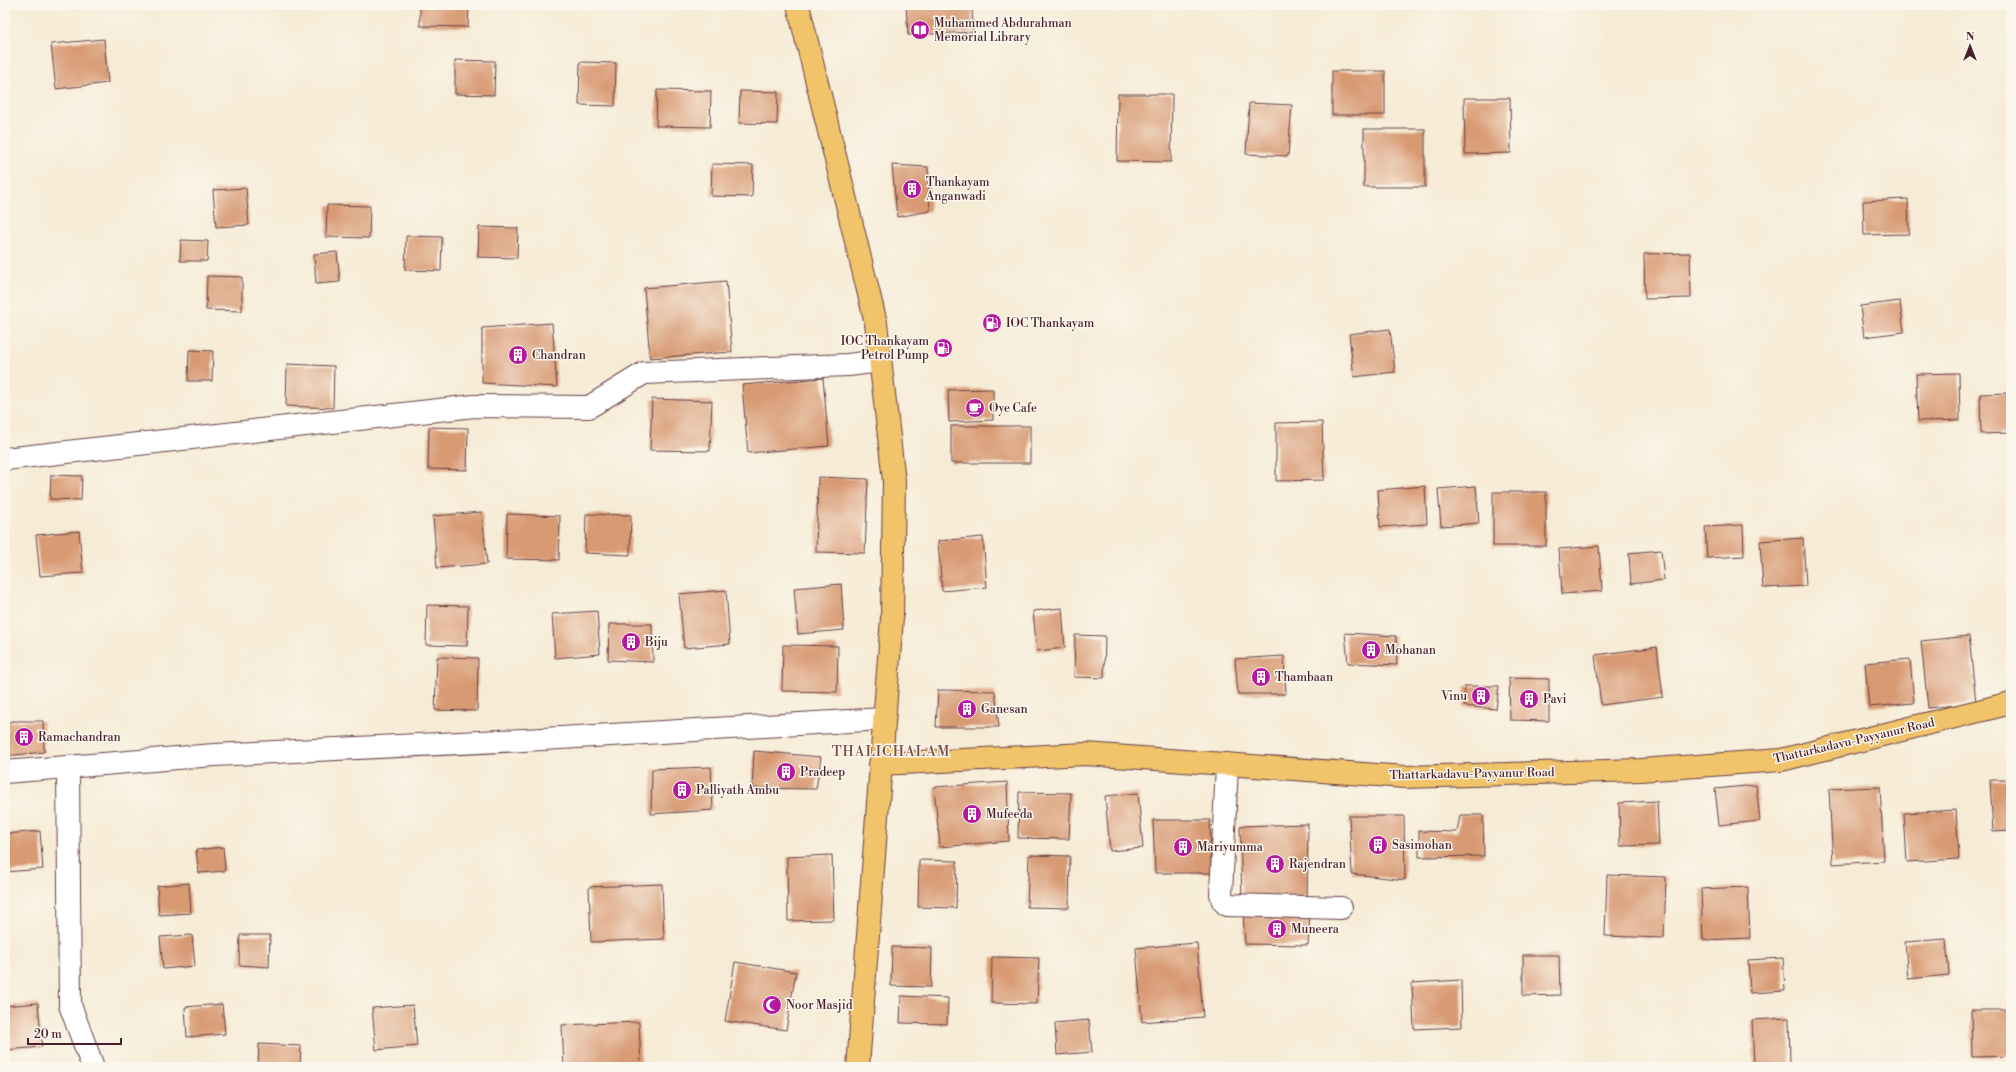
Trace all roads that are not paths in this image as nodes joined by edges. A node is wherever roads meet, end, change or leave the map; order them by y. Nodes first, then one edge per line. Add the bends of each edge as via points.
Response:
1 (798, 5) edge
2 (880, 361) junction
3 (5, 459) edge
4 (2011, 703) edge
5 (883, 719) junction
6 (880, 764) junction
7 (1227, 764) junction
8 (68, 766) junction
9 (5, 772) edge
10 (1341, 908) dead end
11 (93, 1067) edge
12 (858, 1067) edge

1 - 2 main road via 876,323
2 - 3 street via 848,365 644,373 589,407 474,406
2 - 5 main road via 894,481 892,618
4 - 7 main road, Thattarkadavu-Payyanur Road via 1781,760 1640,770 1405,777
5 - 6 main road
5 - 8 street via 536,740 214,755
6 - 7 main road, Thattarkadavu-Payyanur Road via 1086,754
6 - 12 main road
7 - 10 street via 1221,894 1223,900 1227,905
8 - 9 street
8 - 11 street via 70,1005

